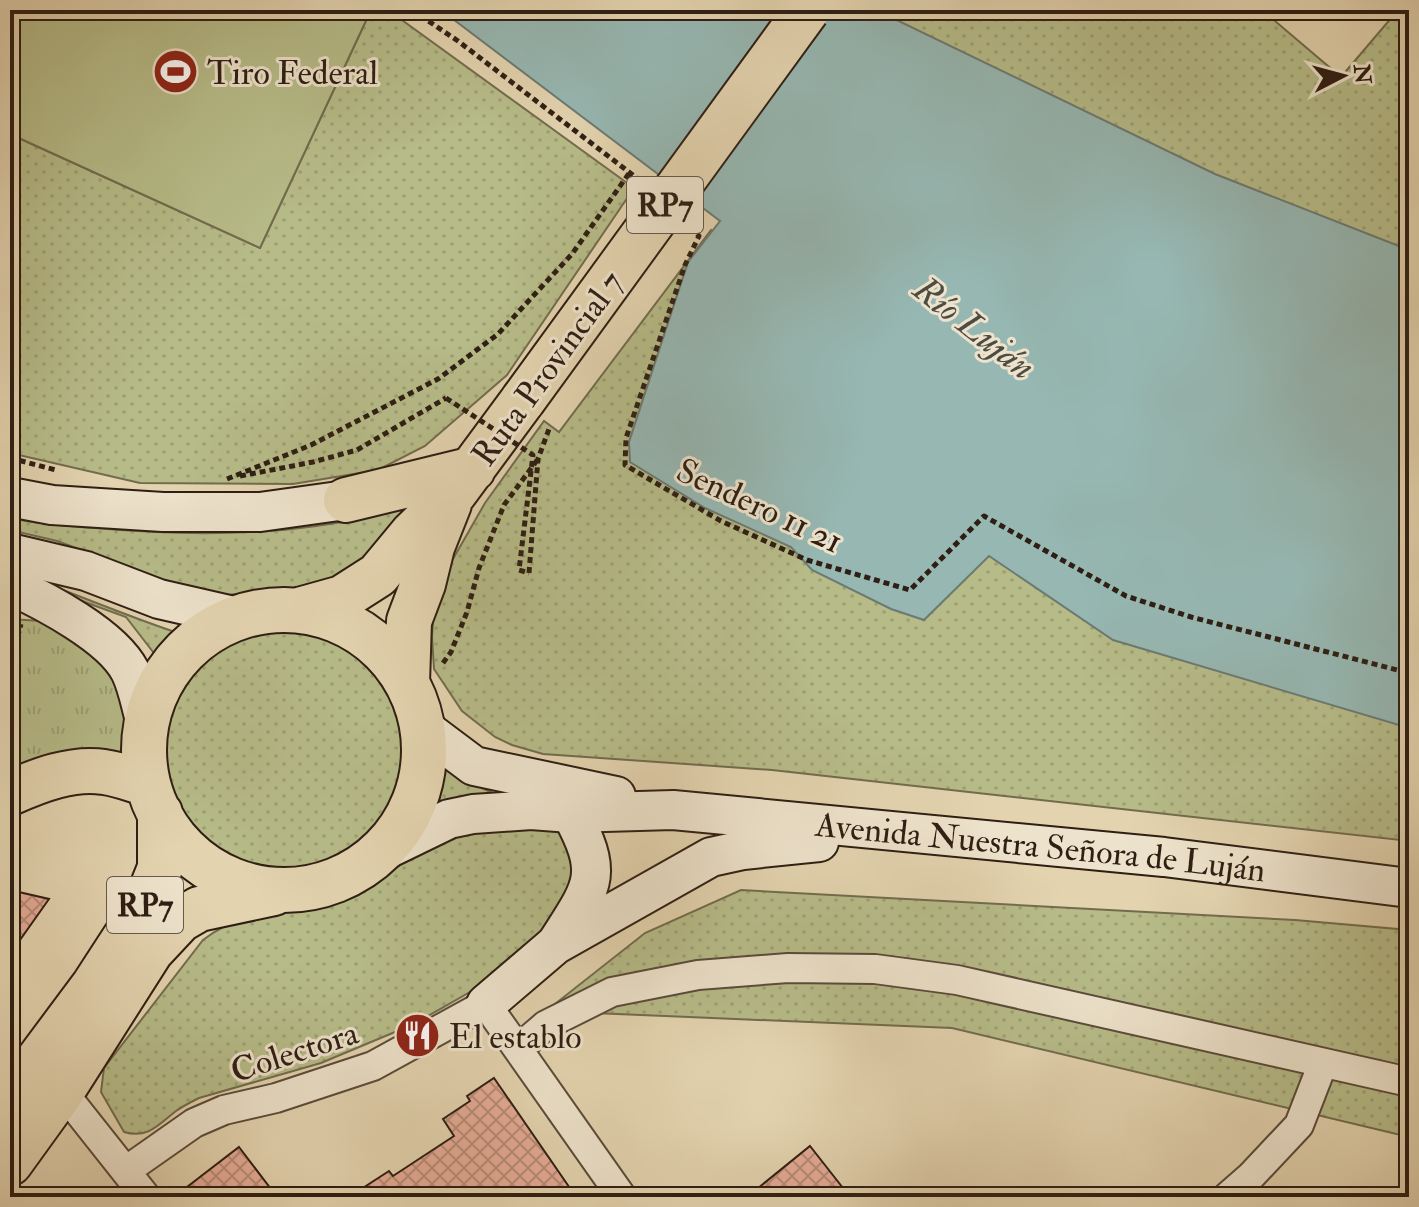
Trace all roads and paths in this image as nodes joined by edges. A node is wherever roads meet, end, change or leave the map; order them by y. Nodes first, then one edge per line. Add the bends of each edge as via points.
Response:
1 (412, 10) edge
2 (807, 10) edge
3 (630, 172) junction
4 (642, 182) dead end
5 (688, 225) dead end
6 (536, 415) junction
7 (10, 458) edge
8 (538, 459) junction
9 (59, 471) dead end
10 (464, 480) junction
11 (10, 497) edge
12 (346, 500) joint
13 (10, 553) edge
14 (10, 585) edge
15 (299, 610) junction
16 (242, 618) junction
17 (1409, 673) edge
18 (415, 705) junction
19 (146, 724) junction
20 (10, 793) edge
21 (154, 798) junction
22 (673, 810) junction
23 (571, 813) junction
24 (938, 837) junction
25 (379, 853) junction
26 (1409, 888) edge
27 (284, 890) junction
28 (555, 945) junction
29 (486, 1004) junction
30 (518, 1049) junction
31 (1323, 1063) junction
32 (1409, 1082) edge
33 (62, 1091) junction
34 (10, 1098) edge
35 (10, 1163) edge
36 (127, 1170) junction
37 (146, 1197) edge
38 (622, 1197) edge
39 (1227, 1197) edge

1 - 3 path
2 - 6 main road, Ruta Provincial 7 / RP7, bridge
3 - 4 path
3 - 8 path, bridge via 572,254 498,334 438,379 311,445 225,479 357,450 446,398 533,455 519,570 529,573
5 - 17 path, Sendero 11 21 via 699,236 626,438 625,465 721,521 807,560 910,590 984,516 1126,596
6 - 8 path
6 - 10 main road, Ruta Provincial 7 / RP7
7 - 9 path
8 - 18 path via 504,505 451,652
10 - 12 main road
10 - 15 main road, Ruta Provincial 7 / RP7 via 378,575 342,598
10 - 18 main road, Ruta Provincial 7 / RP7 via 432,547 409,621
11 - 12 main road via 163,512 260,512
13 - 16 main road via 86,571 159,599
14 - 19 main road via 53,604 114,650 129,670
15 - 16 main road, RP7 via 276,609
15 - 18 main road, RP7 via 325,615 373,641 392,660
16 - 19 main road, RP7 via 210,630 175,661
18 - 22 main road, Avenida Nuestra Señora de Luján via 474,766
18 - 25 main road, RP7 via 423,762 416,795
19 - 21 main road, RP7 via 144,754
20 - 21 main road via 60,775 91,771 107,772
21 - 27 main road, RP7 via 171,833 202,864 241,883
21 - 34 main road, RP7 via 160,868 144,908
22 - 23 main road, Avenida Nuestra Señora de Luján
22 - 24 main road, Avenida Nuestra Señora de Luján
23 - 25 main road, Avenida Nuestra Señora de Luján via 531,810 449,819
23 - 28 main road via 588,845 593,875 581,906
24 - 26 main road, Avenida Nuestra Señora de Luján via 1164,857
24 - 28 main road via 804,842 711,857
25 - 27 main road, RP7 via 335,880
27 - 33 main road, RP7 via 199,909 180,920 151,951
28 - 29 main road
29 - 30 street
29 - 36 street, Colectora via 373,1066 194,1123
30 - 31 street via 546,1025 612,992 698,975 875,969 957,980
30 - 38 street
31 - 32 street
31 - 39 street via 1299,1125
33 - 35 main road, RP7
33 - 36 street
36 - 37 street

